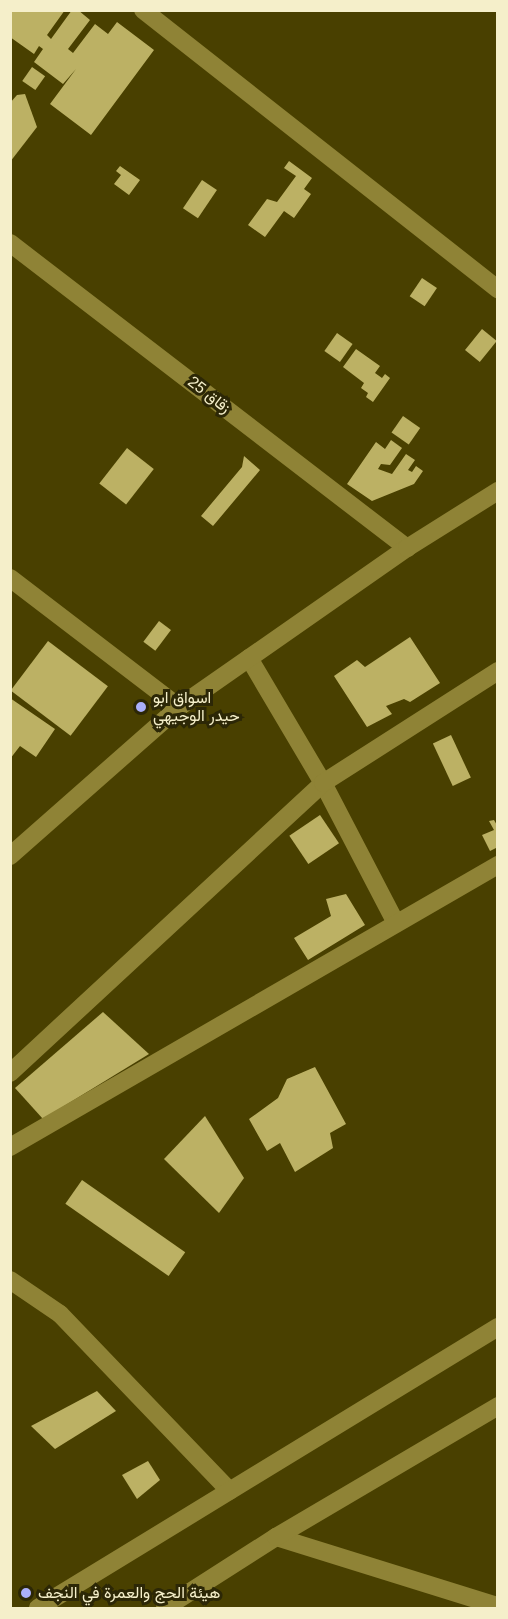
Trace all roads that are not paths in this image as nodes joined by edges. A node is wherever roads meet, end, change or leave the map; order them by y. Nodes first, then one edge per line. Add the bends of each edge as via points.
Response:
1 (143, 10) edge
2 (10, 243) edge
3 (498, 289) edge
4 (498, 491) edge
5 (407, 548) junction
6 (10, 578) edge
7 (249, 658) junction
8 (498, 671) edge
9 (179, 707) junction
10 (323, 783) junction
11 (10, 856) edge
12 (498, 865) edge
13 (396, 923) junction
14 (10, 1073) edge
15 (10, 1147) edge
16 (10, 1280) edge
17 (498, 1326) edge
18 (498, 1406) edge
19 (230, 1491) junction
20 (276, 1537) junction
21 (498, 1606) edge
22 (38, 1608) edge
23 (165, 1608) edge

1 - 3 street
2 - 5 street, زقاق 25
4 - 5 street
5 - 7 street
6 - 9 street
7 - 9 street
7 - 10 street
8 - 10 street
9 - 11 street
10 - 13 street
10 - 14 street
12 - 13 street
13 - 15 street
16 - 19 street via 60,1314
17 - 19 street
18 - 20 street
19 - 22 street
20 - 21 street
20 - 23 street

